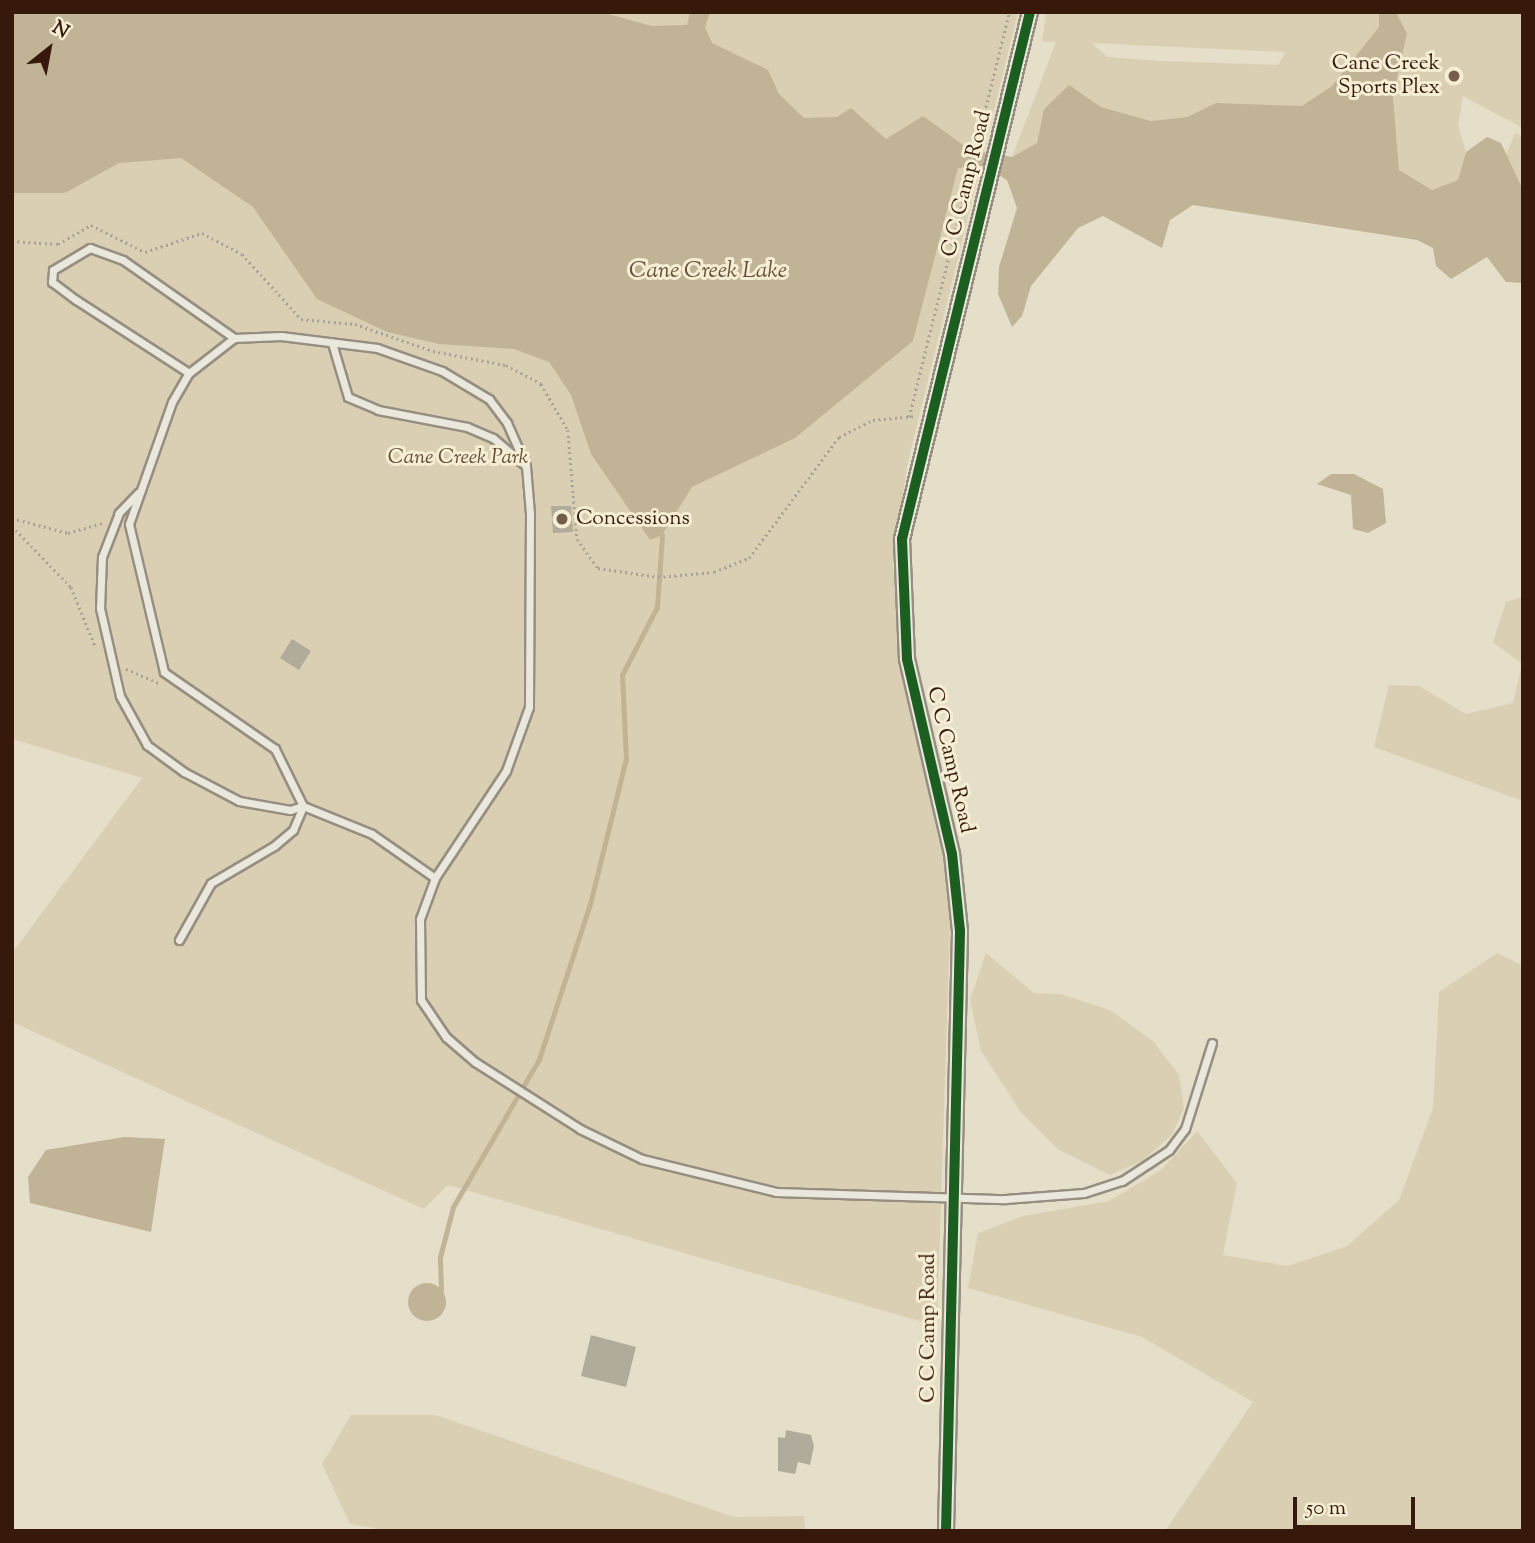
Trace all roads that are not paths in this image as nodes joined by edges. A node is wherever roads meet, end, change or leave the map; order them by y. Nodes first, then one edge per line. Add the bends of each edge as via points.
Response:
1 (1030, 12) edge
2 (234, 338) junction
3 (332, 343) junction
4 (189, 373) junction
5 (526, 466) junction
6 (138, 493) junction
7 (303, 806) junction
8 (435, 878) junction
9 (179, 940) dead end
10 (1212, 1043) dead end
11 (949, 1195) junction
12 (946, 1531) edge

1 - 11 street, C C Camp Road via 902,539 907,659 952,854 960,931
2 - 3 lane
2 - 4 lane
2 - 4 lane via 123,260 90,248 53,271 52,282
3 - 5 lane via 390,352 442,371 489,399 519,443
3 - 5 lane via 348,397 377,410 467,427 493,438
4 - 6 lane
5 - 8 lane via 529,707 506,771
6 - 7 lane via 129,523 164,672 275,749
6 - 7 lane via 119,513 102,557 100,608 120,696 147,745 239,801
7 - 8 lane via 372,834
7 - 9 lane via 293,830 274,846 211,883
8 - 11 lane via 419,931 421,1000 446,1037 527,1096 642,1159 715,1182 776,1192
10 - 11 lane via 1185,1129 1169,1150 1122,1181 1083,1193
11 - 12 street, C C Camp Road

